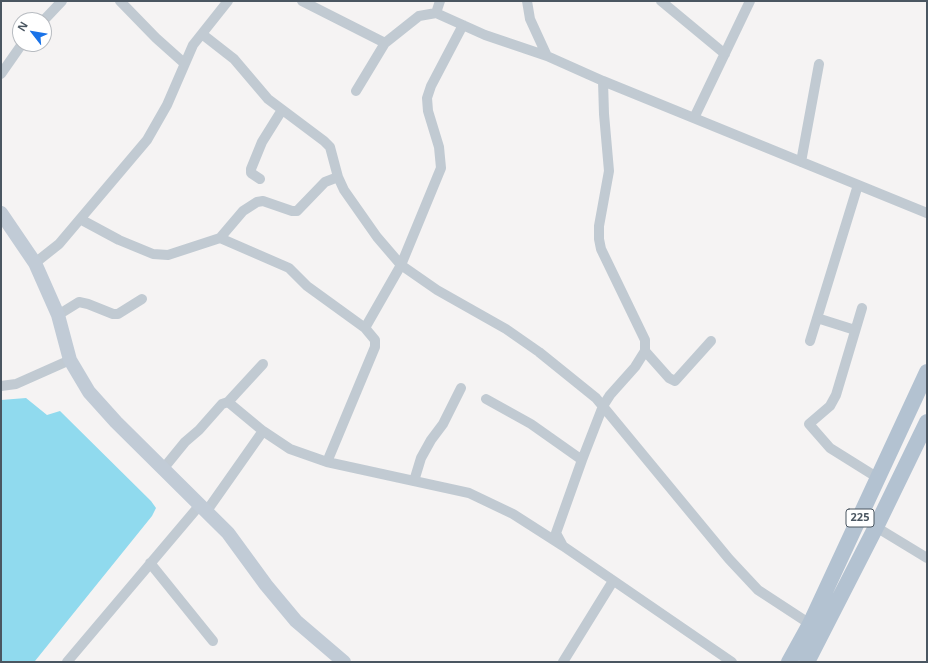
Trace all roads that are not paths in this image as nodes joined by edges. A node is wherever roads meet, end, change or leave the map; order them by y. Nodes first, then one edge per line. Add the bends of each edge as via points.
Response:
1 (62, 1) edge
2 (120, 1) edge
3 (228, 1) edge
4 (302, 1) edge
5 (440, 1) edge
6 (527, 1) edge
7 (661, 1) edge
8 (750, 1) edge
9 (52, 12) edge
10 (436, 13) junction
11 (463, 25) junction
12 (202, 34) junction
13 (385, 43) junction
14 (16, 52) edge
15 (725, 54) junction
16 (547, 56) junction
17 (184, 63) junction
18 (819, 64) dead end
19 (1, 74) edge
20 (603, 82) junction
21 (356, 92) dead end
22 (282, 110) junction
23 (694, 118) junction
24 (801, 162) junction
25 (338, 177) junction
26 (260, 179) dead end
27 (858, 185) junction
28 (1, 213) edge
29 (927, 213) edge
30 (80, 219) junction
31 (220, 238) junction
32 (35, 264) junction
33 (401, 265) junction
34 (142, 299) dead end
35 (862, 308) dead end
36 (58, 316) junction
37 (817, 318) junction
38 (366, 328) junction
39 (855, 330) junction
40 (711, 341) dead end
41 (810, 341) dead end
42 (645, 351) junction
43 (70, 360) junction
44 (263, 364) dead end
45 (927, 372) edge
46 (1, 386) edge
47 (461, 388) dead end
48 (486, 399) dead end
49 (228, 402) junction
50 (603, 406) junction
51 (926, 426) edge
52 (263, 431) junction
53 (582, 460) junction
54 (327, 462) junction
55 (163, 469) junction
56 (878, 478) junction
57 (414, 481) junction
58 (203, 509) junction
59 (876, 527) junction
60 (563, 546) junction
61 (927, 558) edge
62 (150, 563) junction
63 (613, 581) junction
64 (810, 624) junction
65 (213, 641) dead end
66 (67, 662) edge
67 (344, 662) edge
68 (563, 662) edge
69 (732, 662) edge
70 (789, 662) edge
71 (808, 662) edge

1 - 9 street
2 - 17 street
3 - 12 street
4 - 13 street
5 - 10 street
6 - 16 street via 530,19
7 - 15 street
8 - 15 street
10 - 11 street
10 - 13 street via 419,16
11 - 16 street
11 - 33 street via 427,98 441,168
12 - 17 street
12 - 22 street via 234,59 268,99
13 - 21 street
14 - 19 street
15 - 23 street
16 - 20 street
17 - 30 street via 167,105 147,140
18 - 24 street
20 - 23 street
20 - 42 street via 609,171 599,239 601,249 645,340
22 - 25 street via 330,147
22 - 26 street via 262,142 251,169 251,173
23 - 24 street
24 - 27 street
25 - 31 street via 325,182 297,211 263,201 257,202 243,211
25 - 33 street via 344,190 377,237
27 - 29 street
27 - 37 street
28 - 32 street
30 - 31 street via 119,240 153,254 168,255 181,252
30 - 32 street via 59,244
31 - 38 street via 289,268 307,286
32 - 36 street
33 - 38 street
33 - 50 street via 539,352
34 - 36 street via 118,314 79,302
35 - 39 street
36 - 43 street
37 - 39 street
37 - 41 street
38 - 54 street via 375,340 375,348
39 - 56 street via 836,394 830,406 810,424 830,448
40 - 42 street via 675,381 669,378
42 - 50 street
43 - 46 street via 16,384
43 - 55 street via 89,392
44 - 49 street
45 - 56 main road, 225
47 - 57 street via 443,424 420,458
48 - 53 street via 532,424
49 - 52 street
49 - 55 street via 222,404 185,442
50 - 53 street
50 - 64 street via 729,559 758,590
51 - 59 main road, 225
52 - 54 street via 290,449
52 - 58 street
53 - 60 street via 556,533
54 - 57 street
55 - 58 street
56 - 64 main road, 225
57 - 60 street via 469,493 513,514
58 - 62 street
58 - 67 street via 228,533 296,621
59 - 61 street
59 - 71 main road, 225
60 - 63 street
62 - 65 street
62 - 66 street
63 - 68 street
63 - 69 street
64 - 70 main road, 225

